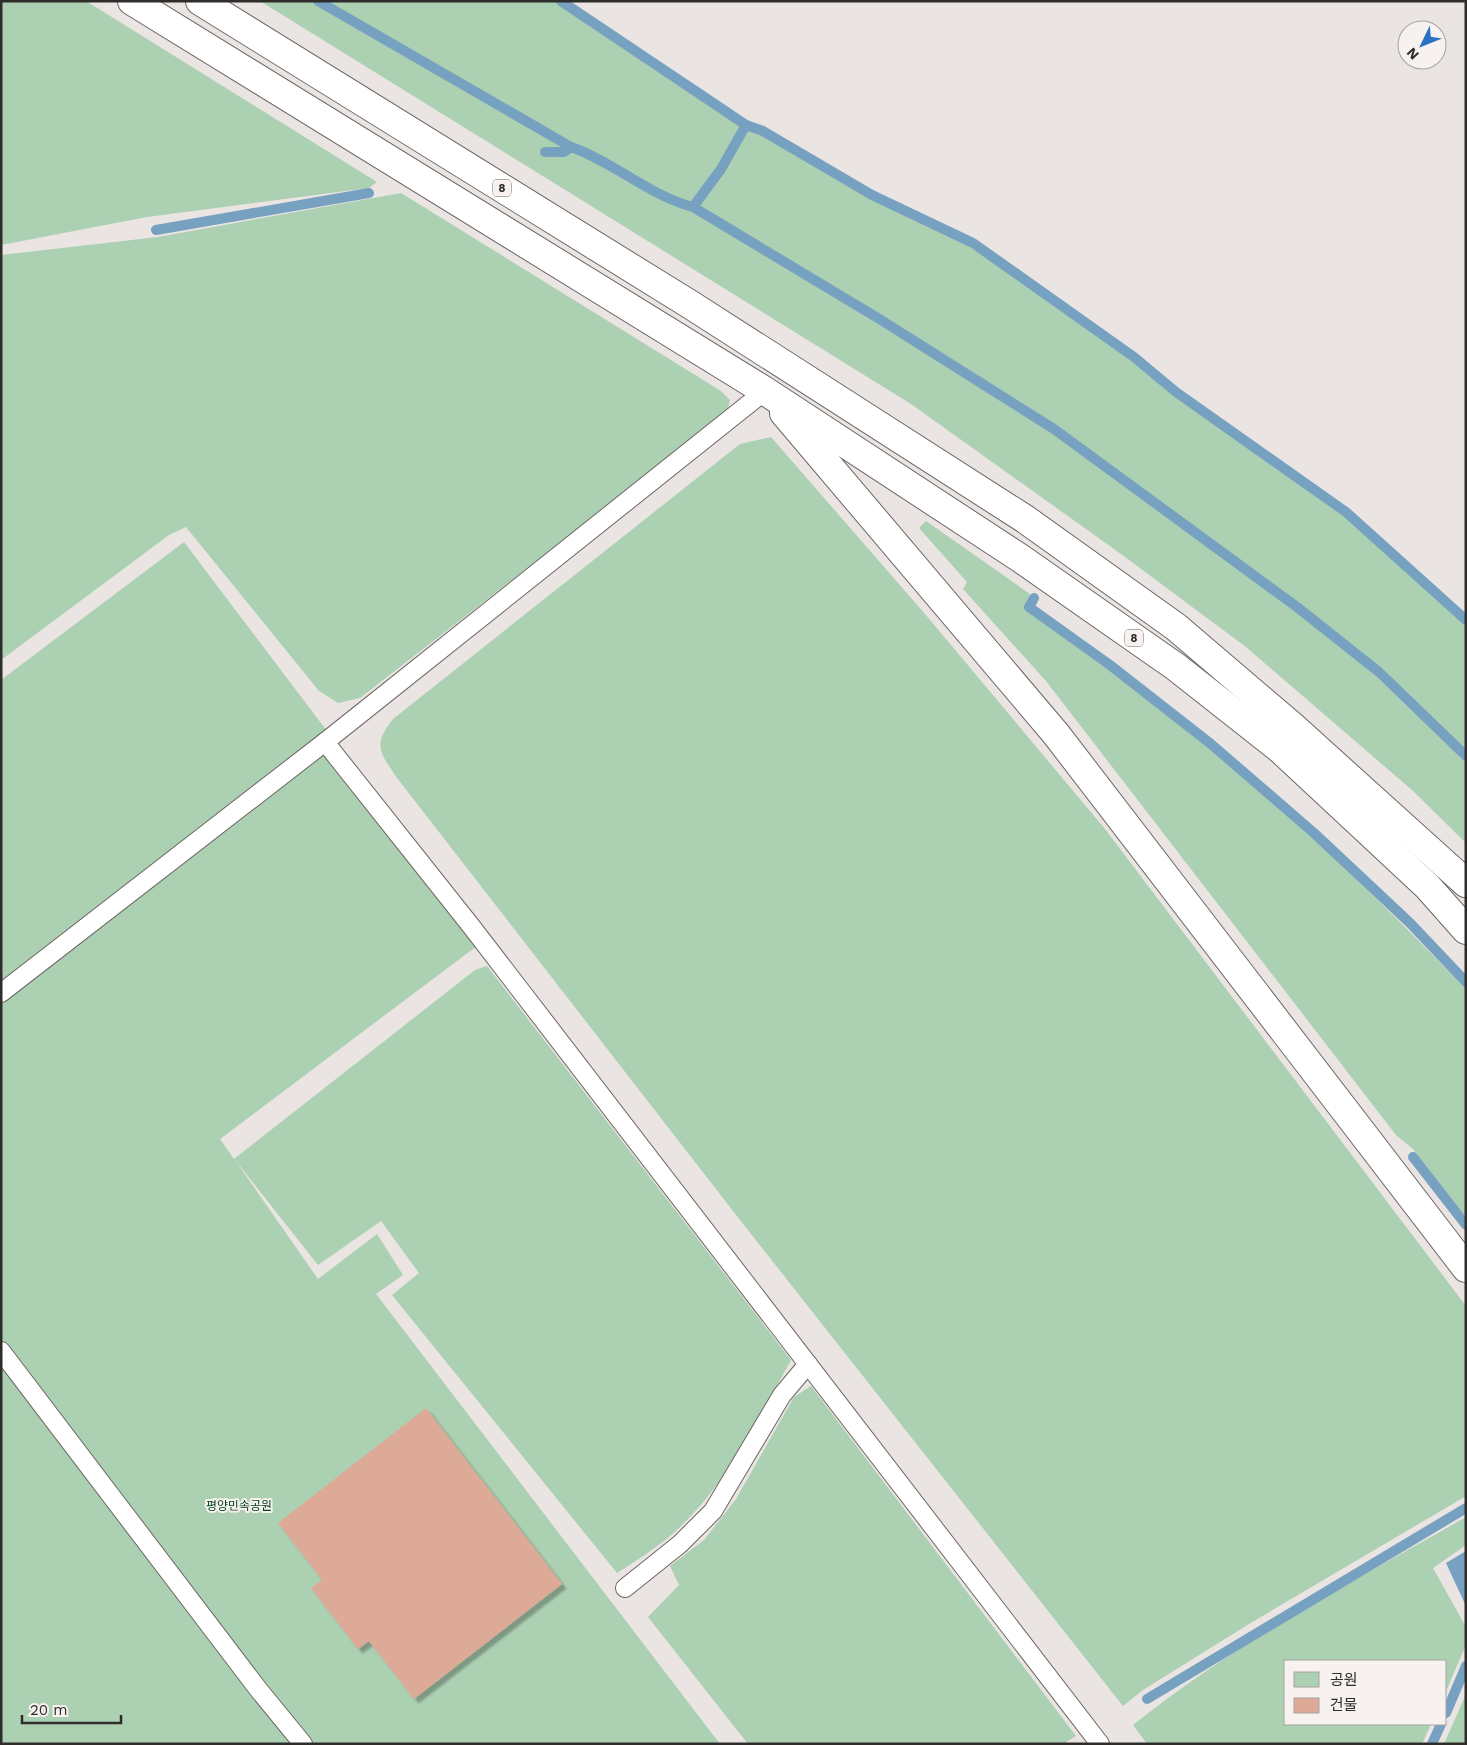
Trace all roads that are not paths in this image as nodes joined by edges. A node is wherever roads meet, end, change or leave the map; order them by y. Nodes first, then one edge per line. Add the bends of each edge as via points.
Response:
1 (132, 1) edge
2 (200, 1) edge
3 (765, 391) junction
4 (325, 742) junction
5 (1466, 883) edge
6 (1466, 930) edge
7 (1, 993) edge
8 (1466, 1268) edge
9 (1, 1351) edge
10 (808, 1364) junction
11 (624, 1588) dead end
12 (303, 1744) edge
13 (1100, 1744) edge

1 - 3 highway, 8
2 - 5 highway, 8 via 691,305 1025,519 1176,626
3 - 4 lane
3 - 6 highway, 8 via 1020,558 1176,667 1280,749 1427,886
3 - 8 highway via 1056,734
4 - 7 lane
4 - 10 lane
9 - 12 lane
10 - 11 lane via 782,1394 713,1511 680,1544
10 - 13 lane

